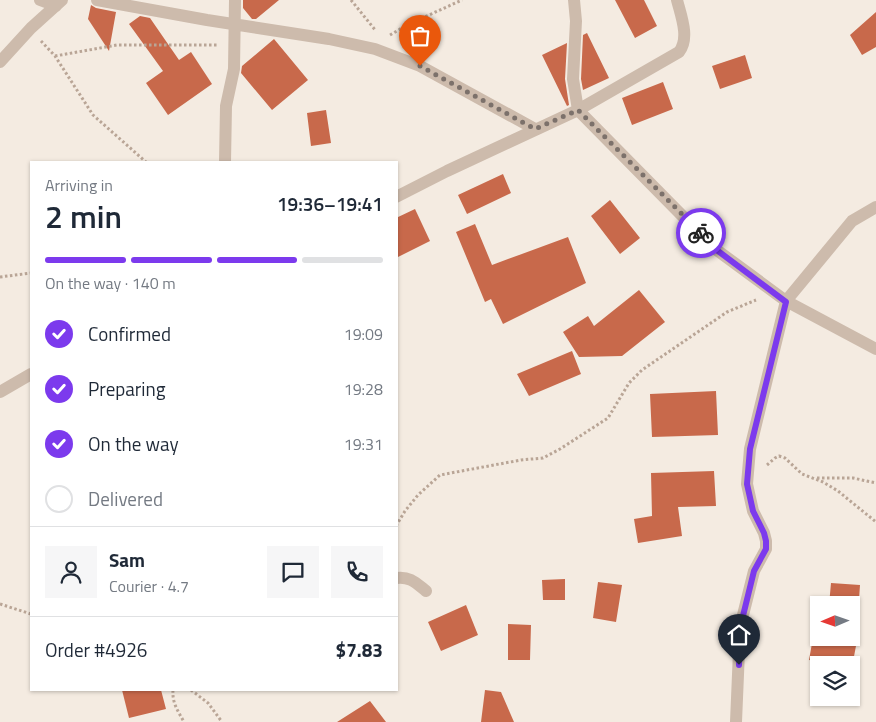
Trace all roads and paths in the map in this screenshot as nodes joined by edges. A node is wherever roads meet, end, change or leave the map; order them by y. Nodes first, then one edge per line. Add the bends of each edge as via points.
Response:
1 (40, 0) edge
2 (97, 0) edge
3 (235, 0) edge
4 (351, 0) edge
5 (462, 0) edge
6 (574, 0) edge
7 (677, 0) edge
8 (59, 3) edge
9 (235, 24) junction
10 (31, 28) junction
11 (383, 39) junction
12 (235, 46) junction
13 (375, 49) junction
14 (55, 56) junction
15 (0, 62) edge
16 (578, 110) junction
17 (535, 129) junction
18 (145, 161) edge
19 (224, 161) edge
20 (398, 196) edge
21 (876, 206) edge
22 (30, 272) edge
23 (0, 277) edge
24 (774, 293) junction
25 (786, 302) junction
26 (876, 349) edge
27 (30, 375) edge
28 (0, 392) edge
29 (813, 478) junction
30 (876, 483) edge
31 (747, 484) junction
32 (876, 522) edge
33 (398, 523) edge
34 (398, 578) edge
35 (426, 591) dead end
36 (0, 604) edge
37 (30, 614) edge
38 (173, 691) edge
39 (192, 691) edge
40 (184, 722) edge
41 (222, 722) edge
42 (736, 722) edge

1 - 8 street
2 - 9 street
3 - 9 street
4 - 11 path
5 - 11 path
6 - 16 street via 573,79
7 - 16 street via 685,38 679,52
8 - 10 street
9 - 12 street
9 - 13 street
10 - 14 path
10 - 15 street
11 - 13 path
12 - 14 path via 117,45
12 - 19 street via 226,113
13 - 17 street via 420,66
14 - 18 path via 92,115
16 - 17 street
16 - 24 street via 714,248
17 - 20 street
21 - 25 street via 852,221
22 - 23 path
24 - 25 street
24 - 33 path via 728,312 642,370 629,383 608,418 560,449 543,458 440,475 418,495
25 - 26 street
25 - 31 street via 750,449
27 - 28 street
29 - 30 path via 853,478
29 - 31 path via 802,474 779,456
29 - 32 path via 838,491
31 - 42 street via 753,511 764,533 766,549 754,571 740,628
34 - 35 street via 413,580
36 - 37 path
38 - 40 path via 175,707
39 - 41 path via 208,702

